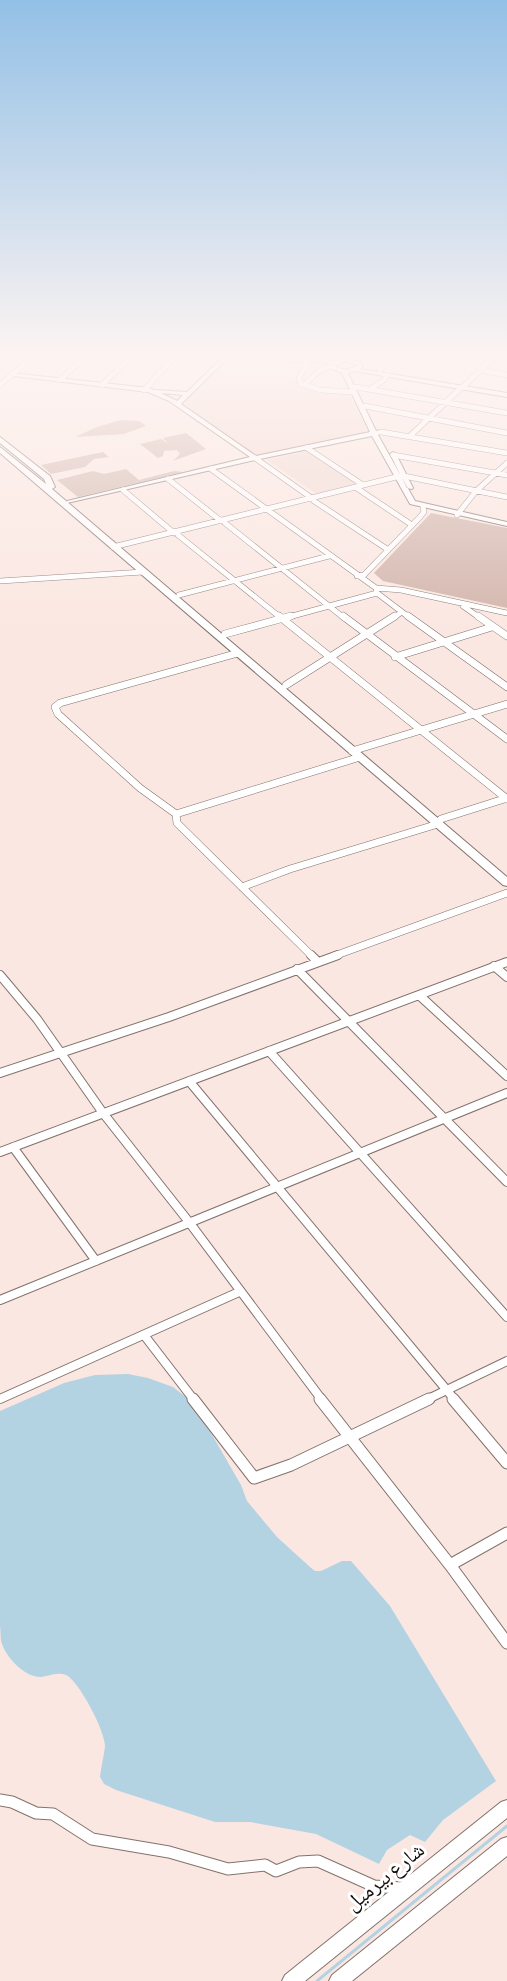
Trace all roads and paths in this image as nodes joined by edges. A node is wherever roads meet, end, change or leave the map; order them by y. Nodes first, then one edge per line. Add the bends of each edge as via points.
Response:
1 (3, 451) edge
2 (10, 451) edge
3 (13, 451) edge
4 (245, 451) edge
5 (289, 451) edge
6 (312, 451) edge
7 (388, 451) edge
8 (391, 451) edge
9 (393, 455) junction
10 (0, 456) edge
11 (255, 458) junction
12 (507, 463) edge
13 (211, 469) junction
14 (31, 473) junction
15 (498, 473) junction
16 (507, 475) edge
17 (402, 478) junction
18 (168, 479) junction
19 (361, 487) junction
20 (48, 488) junction
21 (123, 490) junction
22 (476, 490) junction
23 (507, 497) edge
24 (314, 500) junction
25 (69, 502) junction
26 (423, 507) junction
27 (268, 511) junction
28 (458, 514) junction
29 (85, 519) junction
30 (223, 522) junction
31 (507, 523) edge
32 (412, 525) junction
33 (176, 534) junction
34 (118, 548) junction
35 (387, 549) junction
36 (329, 556) junction
37 (282, 568) junction
38 (143, 572) junction
39 (357, 576) junction
40 (235, 580) junction
41 (0, 581) edge
42 (377, 590) junction
43 (179, 595) junction
44 (459, 603) junction
45 (329, 605) junction
46 (402, 612) junction
47 (507, 613) edge
48 (282, 618) junction
49 (492, 627) junction
50 (225, 634) junction
51 (364, 634) junction
52 (507, 636) edge
53 (444, 641) junction
54 (238, 653) junction
55 (395, 657) junction
56 (332, 659) junction
57 (286, 685) junction
58 (507, 687) edge
59 (507, 704) edge
60 (474, 714) junction
61 (422, 730) junction
62 (507, 739) edge
63 (358, 752) junction
64 (507, 799) edge
65 (176, 814) junction
66 (439, 821) junction
67 (507, 875) edge
68 (507, 883) edge
69 (242, 887) junction
70 (507, 893) edge
71 (318, 962) junction
72 (507, 962) edge
73 (494, 966) junction
74 (297, 969) junction
75 (0, 975) edge
76 (507, 977) edge
77 (419, 994) junction
78 (348, 1021) junction
79 (269, 1051) junction
80 (60, 1052) junction
81 (0, 1073) edge
82 (507, 1076) edge
83 (189, 1081) junction
84 (507, 1093) edge
85 (103, 1113) junction
86 (446, 1118) junction
87 (13, 1147) junction
88 (0, 1152) edge
89 (362, 1152) junction
90 (507, 1182) edge
91 (279, 1187) junction
92 (189, 1222) junction
93 (96, 1261) junction
94 (239, 1292) junction
95 (0, 1299) edge
96 (507, 1317) edge
97 (144, 1335) junction
98 (507, 1361) edge
99 (446, 1390) junction
100 (0, 1399) edge
101 (349, 1437) junction
102 (507, 1463) edge
103 (507, 1533) edge
104 (450, 1565) junction
105 (507, 1643) edge
106 (0, 1800) edge
107 (507, 1808) edge
108 (507, 1845) edge
109 (406, 1888) junction
110 (291, 1981) edge
111 (338, 1981) edge

1 - 14 main road
2 - 14 main road
3 - 20 main road via 46,478
4 - 11 street
5 - 11 street
6 - 19 street
7 - 17 street
8 - 9 street
9 - 15 street
9 - 17 street
10 - 20 main road via 26,479
11 - 13 street
11 - 24 street
12 - 15 street
13 - 18 street
13 - 27 street
14 - 20 main road
15 - 16 street
15 - 22 street
17 - 19 street
17 - 22 street
17 - 26 street via 412,503
17 - 28 street via 421,504
18 - 21 street
18 - 30 street
19 - 24 street
19 - 32 street
20 - 25 main road
20 - 29 main road
21 - 25 street
21 - 33 street
22 - 23 street
22 - 28 street
24 - 27 street
24 - 35 street
25 - 29 main road
26 - 28 street
26 - 32 street via 424,512
27 - 30 street
27 - 36 street
28 - 31 street
29 - 34 main road
30 - 33 street
30 - 37 street
32 - 35 street
33 - 34 street
33 - 40 street
34 - 38 main road
34 - 43 main road
35 - 39 street via 364,574
36 - 37 street
36 - 39 street
37 - 40 street
37 - 45 street
38 - 41 street
38 - 54 main road
39 - 42 street
40 - 43 street
40 - 48 street
42 - 44 street via 401,590
42 - 45 street
42 - 46 street
43 - 50 main road
44 - 47 street
44 - 49 street
45 - 48 street
45 - 51 street
46 - 51 street
46 - 53 street
48 - 50 street
48 - 56 street
49 - 52 street
49 - 53 street
50 - 57 main road
51 - 55 street
51 - 56 street
53 - 55 street
53 - 58 street
54 - 63 main road
54 - 65 street via 55,707 124,774
55 - 60 street
56 - 57 street
56 - 61 street
57 - 63 main road
59 - 60 street
60 - 61 street
60 - 62 street
61 - 63 street
61 - 64 street
63 - 65 street
63 - 66 main road
64 - 66 street
65 - 69 street via 177,823
66 - 67 main road
66 - 68 main road
66 - 69 street via 381,844 297,866
69 - 71 street
70 - 71 street
71 - 74 street
72 - 73 street
73 - 76 street
73 - 77 street
74 - 78 street
74 - 80 street
75 - 80 street
77 - 78 street
77 - 82 street
78 - 79 street
78 - 86 street
79 - 83 street
79 - 89 street
80 - 81 street
80 - 85 street
83 - 85 street
83 - 91 street
84 - 86 street
85 - 87 street
85 - 92 street
86 - 89 street
86 - 90 street
87 - 88 street
87 - 93 street
89 - 91 street
89 - 96 street
91 - 92 street
91 - 99 street
92 - 93 street
92 - 94 street
93 - 95 street
94 - 97 street
94 - 101 street
97 - 100 street
97 - 101 street via 254,1478
98 - 99 street
99 - 101 street
99 - 102 street
101 - 104 street
103 - 104 street
104 - 105 street
106 - 109 street via 36,1813 53,1814 92,1839 169,1852 228,1869 265,1865 276,1871 299,1862 318,1861 374,1886
107 - 109 street, شارع بيرميل
108 - 111 street
109 - 110 street, شارع بيرميل

